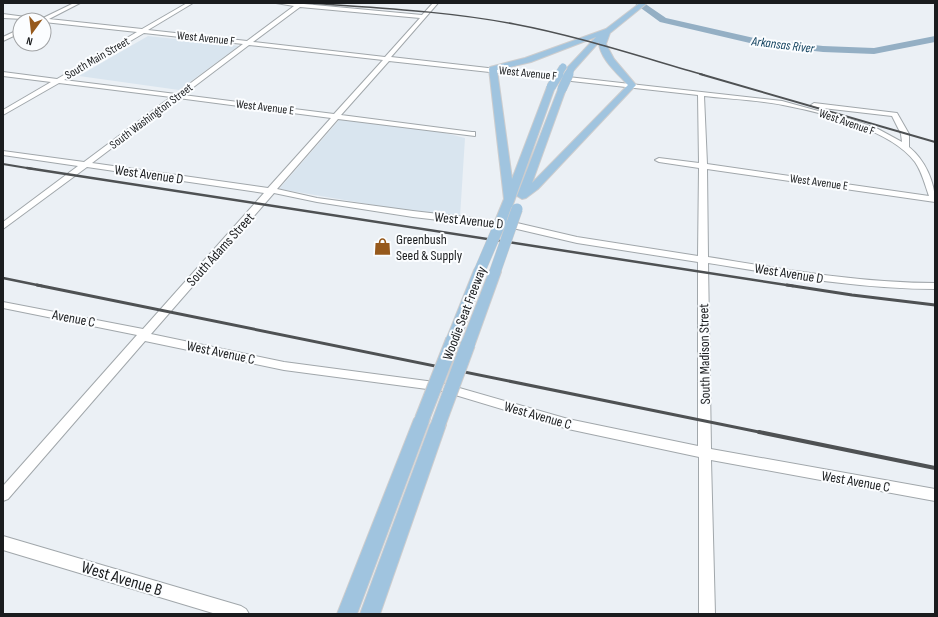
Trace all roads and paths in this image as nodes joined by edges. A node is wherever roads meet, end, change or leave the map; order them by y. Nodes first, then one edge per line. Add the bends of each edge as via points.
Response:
1 (78, 3) edge
2 (190, 3) edge
3 (278, 3) edge
4 (436, 3) edge
5 (644, 3) edge
6 (300, 5) junction
7 (52, 16) edge
8 (424, 17) junction
9 (52, 21) edge
10 (610, 30) junction
11 (142, 31) junction
12 (249, 43) junction
13 (387, 58) junction
14 (567, 68) junction
15 (493, 69) junction
16 (3, 74) edge
17 (57, 81) junction
18 (632, 85) junction
19 (701, 94) junction
20 (177, 96) junction
21 (782, 103) junction
22 (3, 113) edge
23 (337, 116) junction
24 (472, 134) dead end
25 (906, 146) junction
26 (3, 154) edge
27 (659, 160) dead end
28 (84, 165) junction
29 (704, 166) junction
30 (272, 190) junction
31 (522, 196) junction
32 (935, 199) edge
33 (511, 205) junction
34 (3, 226) edge
35 (702, 260) junction
36 (935, 286) edge
37 (3, 305) edge
38 (143, 335) junction
39 (430, 422) junction
40 (704, 453) junction
41 (3, 495) edge
42 (935, 495) edge
43 (3, 543) edge
44 (241, 614) edge
45 (347, 614) edge
46 (370, 614) edge
47 (707, 614) edge

1 - 7 street
2 - 11 street, South Main Street
3 - 6 street
4 - 8 street, South Adams Street
5 - 10 main road, Woodie Seat Freeway
6 - 8 street
6 - 12 street, South Washington Street
8 - 13 street, South Adams Street
9 - 11 street, West Avenue F
10 - 14 main road, Woodie Seat Freeway
10 - 15 main road via 528,60
10 - 18 main road via 603,41 603,46
11 - 12 street, West Avenue F
11 - 17 street, South Main Street
12 - 13 street, West Avenue F
12 - 20 street, South Washington Street
13 - 15 street, West Avenue F
13 - 23 street, South Adams Street
14 - 31 main road, Woodie Seat Freeway, bridge via 562,89
14 - 33 main road, Woodie Seat Freeway, bridge via 551,87
15 - 18 street, West Avenue F
15 - 33 main road
16 - 17 street, West Avenue E
17 - 20 street, West Avenue E
17 - 22 street, South Main Street
18 - 19 street, West Avenue F
18 - 31 main road via 534,187
19 - 21 street, West Avenue F
19 - 29 street, South Madison Street
20 - 23 street, West Avenue E
20 - 28 street, South Washington Street
21 - 25 street, West Avenue F via 852,122
21 - 25 street via 895,114 905,134
23 - 24 street, West Avenue E
23 - 30 street, South Adams Street
25 - 32 street via 918,160
26 - 28 street, West Avenue D
27 - 29 street, West Avenue E
28 - 30 street, West Avenue D
28 - 34 street, South Washington Street
29 - 32 street, West Avenue E
29 - 35 street, South Madison Street
30 - 35 street, West Avenue D via 317,200 517,226 577,240
30 - 38 street, South Adams Street
31 - 33 main road, Woodie Seat Freeway
33 - 39 main road, Woodie Seat Freeway, bridge via 480,270 453,340
33 - 39 main road, Woodie Seat Freeway, bridge via 495,272 468,344
35 - 36 street, West Avenue D via 841,281
35 - 40 street, South Madison Street
37 - 38 street, Avenue C
38 - 40 street, West Avenue C via 284,366 442,387 568,424
38 - 41 street, South Adams Street
39 - 45 main road, Woodie Seat Freeway
39 - 46 main road, Woodie Seat Freeway
40 - 42 street, West Avenue C
40 - 47 street, South Madison Street
43 - 44 street, West Avenue B

